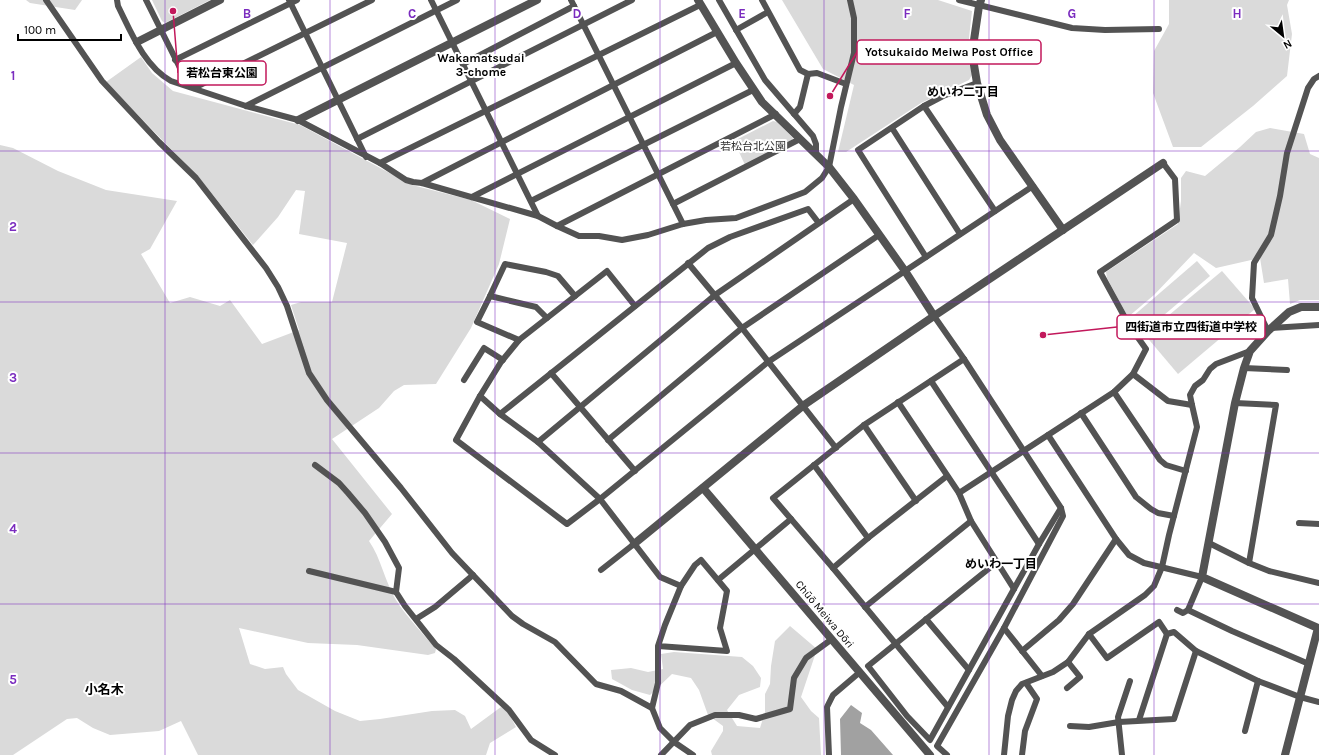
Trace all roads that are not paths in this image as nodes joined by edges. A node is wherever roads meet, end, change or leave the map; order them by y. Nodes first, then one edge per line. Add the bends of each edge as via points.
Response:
1 (46, 0) edge
2 (117, 0) edge
3 (146, 0) edge
4 (220, 0) edge
5 (297, 0) edge
6 (372, 0) edge
7 (431, 0) edge
8 (457, 0) edge
9 (537, 0) edge
10 (571, 0) edge
11 (632, 0) edge
12 (720, 0) edge
13 (762, 0) edge
14 (850, 0) edge
15 (959, 0) edge
16 (290, 2) edge
17 (699, 2) edge
18 (980, 3) edge
19 (574, 6) junction
20 (436, 11) junction
21 (768, 12) junction
22 (583, 24) junction
23 (1159, 29) dead end
24 (160, 30) junction
25 (736, 30) junction
26 (717, 32) junction
27 (306, 33) junction
28 (137, 42) junction
29 (452, 43) junction
30 (598, 55) junction
31 (176, 60) junction
32 (736, 63) junction
33 (463, 64) junction
34 (322, 68) junction
35 (808, 74) junction
36 (1319, 76) edge
37 (471, 81) junction
38 (977, 83) junction
39 (846, 84) junction
40 (614, 86) junction
41 (191, 87) junction
42 (753, 90) junction
43 (338, 100) junction
44 (246, 106) junction
45 (924, 106) junction
46 (486, 111) junction
47 (776, 114) junction
48 (794, 114) junction
49 (629, 117) junction
50 (298, 120) junction
51 (892, 128) junction
52 (357, 139) junction
53 (800, 139) junction
54 (502, 142) junction
55 (643, 144) junction
56 (816, 154) junction
57 (366, 157) junction
58 (380, 163) junction
59 (1163, 163) joint
60 (829, 167) junction
61 (518, 174) junction
62 (658, 174) junction
63 (422, 183) junction
64 (1033, 186) junction
65 (472, 197) junction
66 (854, 198) junction
67 (531, 201) junction
68 (673, 204) junction
69 (995, 212) junction
70 (538, 216) junction
71 (818, 222) junction
72 (683, 224) junction
73 (557, 226) junction
74 (1064, 230) junction
75 (960, 234) junction
76 (879, 235) junction
77 (926, 256) junction
78 (688, 263) junction
79 (905, 271) junction
80 (715, 295) junction
81 (490, 296) junction
82 (575, 296) junction
83 (635, 306) junction
84 (1319, 307) edge
85 (934, 316) junction
86 (547, 318) junction
87 (1319, 325) edge
88 (742, 328) junction
89 (1270, 329) junction
90 (519, 340) junction
91 (1250, 351) junction
92 (964, 359) junction
93 (503, 360) junction
94 (768, 362) junction
95 (1244, 368) junction
96 (1287, 370) dead end
97 (551, 373) junction
98 (1133, 374) junction
99 (464, 380) dead end
100 (931, 381) junction
101 (1114, 392) junction
102 (480, 396) junction
103 (898, 402) junction
104 (1235, 403) junction
105 (804, 405) junction
106 (1192, 405) junction
107 (580, 407) junction
108 (1081, 413) junction
109 (500, 414) junction
110 (864, 425) junction
111 (1048, 435) junction
112 (608, 440) junction
113 (538, 442) junction
114 (836, 448) junction
115 (1023, 450) junction
116 (814, 465) junction
117 (315, 466) dead end
118 (634, 471) junction
119 (1186, 471) junction
120 (991, 472) junction
121 (947, 476) junction
122 (703, 488) junction
123 (959, 493) junction
124 (600, 499) junction
125 (916, 501) junction
126 (1061, 508) junction
127 (1174, 516) junction
128 (791, 519) junction
129 (971, 521) junction
130 (1299, 523) dead end
131 (1319, 524) edge
132 (868, 538) junction
133 (1116, 539) junction
134 (1209, 543) junction
135 (634, 544) junction
136 (1039, 544) junction
137 (756, 549) junction
138 (997, 562) junction
139 (1249, 562) junction
140 (1162, 567) junction
141 (833, 568) junction
142 (601, 570) dead end
143 (309, 571) dead end
144 (473, 575) junction
145 (1202, 577) junction
146 (718, 580) junction
147 (1319, 582) edge
148 (681, 586) junction
149 (1014, 589) junction
150 (396, 592) junction
151 (865, 607) junction
152 (1177, 610) dead end
153 (1188, 610) junction
154 (926, 618) junction
155 (416, 619) junction
156 (1319, 627) edge
157 (1004, 628) junction
158 (1089, 634) junction
159 (1167, 634) junction
160 (832, 639) junction
161 (895, 643) junction
162 (658, 646) junction
163 (1022, 651) junction
164 (1196, 651) junction
165 (1068, 662) junction
166 (1309, 664) junction
167 (969, 670) junction
168 (860, 672) junction
169 (1042, 676) junction
170 (1130, 681) dead end
171 (1258, 681) junction
172 (1026, 683) junction
173 (1067, 688) dead end
174 (1300, 697) junction
175 (1319, 702) edge
176 (948, 706) junction
177 (652, 708) junction
178 (1139, 720) junction
179 (1119, 722) junction
180 (1070, 726) dead end
181 (1246, 732) dead end
182 (674, 742) junction
183 (555, 755) edge
184 (661, 755) edge
185 (693, 755) edge
186 (828, 755) edge
187 (930, 755) edge
188 (947, 755) edge
189 (1004, 755) edge
190 (1022, 755) edge
191 (1122, 755) edge
192 (1285, 755) edge

1 - 144 street via 102,81 196,178 266,268 287,306 309,373 326,400
2 - 28 street
3 - 24 street
4 - 24 street
5 - 16 street
6 - 27 street
7 - 20 street
8 - 20 street
9 - 29 street
10 - 19 street
11 - 22 street
12 - 25 street
13 - 21 street
14 - 39 street via 854,18 854,53
15 - 18 street
16 - 27 street
16 - 31 street
17 - 26 street
17 - 30 street
18 - 23 street via 1072,28
18 - 38 street via 974,40
19 - 22 street
19 - 33 street
20 - 29 street
20 - 34 street
21 - 25 street
21 - 35 street via 800,70
22 - 30 street
22 - 37 street
24 - 28 street
24 - 31 street
25 - 48 street via 765,80
26 - 32 street
26 - 40 street
27 - 34 street
27 - 41 street
28 - 41 street via 164,77
29 - 33 street
29 - 43 street
30 - 40 street
30 - 46 street
31 - 41 street
32 - 42 street
32 - 49 street
33 - 37 street
34 - 43 street
34 - 44 street
35 - 39 street via 817,73
35 - 48 street via 800,107
36 - 89 street via 1308,88 1287,153 1270,235 1254,263 1252,298
37 - 46 street
37 - 52 street
38 - 45 street
38 - 64 street via 987,115 1000,140
39 - 60 street
40 - 49 street
40 - 54 street
41 - 44 street
42 - 47 street
42 - 55 street
43 - 50 street
43 - 52 street
44 - 50 street
45 - 51 street
45 - 69 street
46 - 54 street
46 - 58 street
47 - 53 street
47 - 62 street
48 - 56 street via 813,136
49 - 55 street
49 - 61 street
50 - 57 street
51 - 75 street
51 - 77 street via 858,150
52 - 57 street
53 - 56 street
53 - 68 street
54 - 61 street
54 - 63 street
55 - 62 street
55 - 67 street
56 - 60 street
57 - 58 street
58 - 63 street via 406,180
59 - 74 street
59 - 98 street via 1175,179 1177,220 1100,272 1129,325 1146,349
60 - 66 street
60 - 72 street via 822,178 805,192 736,218
61 - 65 street
61 - 67 street
62 - 68 street
62 - 73 street
63 - 65 street
64 - 69 street
64 - 74 street
65 - 70 street
66 - 71 street
66 - 76 street
67 - 70 street
68 - 72 street
69 - 75 street
70 - 73 street
71 - 78 street via 808,209 730,237 708,248
71 - 80 street
72 - 73 street via 622,240 579,236
74 - 85 street
75 - 77 street
76 - 79 street
76 - 88 street
77 - 79 street
78 - 80 street
78 - 83 street
79 - 85 street
79 - 94 street
80 - 88 street
80 - 107 street
81 - 82 street via 505,264 558,276
81 - 86 street via 536,307
81 - 90 street via 477,322
82 - 83 street via 607,271
82 - 86 street
83 - 97 street
84 - 89 street via 1296,308
85 - 92 street
85 - 105 street
86 - 90 street
87 - 89 street
88 - 94 street
88 - 112 street
89 - 91 street
90 - 93 street
91 - 95 street
91 - 106 street via 1216,364 1210,369 1190,395
92 - 100 street
92 - 115 street
93 - 99 street via 484,348
93 - 102 street
94 - 105 street
94 - 118 street
95 - 96 street
95 - 104 street
97 - 107 street
97 - 109 street
98 - 101 street
98 - 106 street via 1168,401
100 - 103 street
100 - 120 street
101 - 108 street
101 - 119 street via 1160,460 1166,465
102 - 109 street
102 - 124 street via 456,440 567,524
103 - 110 street
103 - 121 street
104 - 134 street
104 - 139 street via 1276,405
105 - 114 street
105 - 122 street
106 - 119 street via 1197,426
107 - 112 street
107 - 113 street
108 - 111 street
108 - 127 street via 1136,497 1150,509
109 - 113 street
110 - 114 street
110 - 125 street
111 - 115 street
111 - 133 street
112 - 118 street
113 - 124 street
114 - 116 street
115 - 120 street
115 - 126 street
116 - 128 street via 773,498
116 - 132 street
117 - 150 street via 339,483 365,513 385,542 399,568
118 - 124 street
119 - 127 street
120 - 123 street
120 - 136 street
121 - 123 street
121 - 125 street
122 - 135 street
122 - 137 street, Chūō Meiwa Dōri
123 - 129 street
124 - 135 street
125 - 132 street
126 - 136 street
126 - 157 street via 1063,516
127 - 140 street
128 - 137 street
128 - 141 street
129 - 138 street
129 - 151 street
130 - 131 street
132 - 141 street
133 - 140 street via 1136,560
133 - 163 street via 1073,604 1059,620
134 - 139 street
134 - 145 street
135 - 142 street
135 - 148 street via 660,577
136 - 149 street
137 - 146 street
137 - 160 street, Chūō Meiwa Dōri
138 - 149 street
138 - 154 street
139 - 147 street via 1269,570
140 - 145 street
140 - 158 street via 1150,590
141 - 151 street
143 - 150 street
144 - 155 street via 435,607
144 - 177 street via 512,616 555,642 596,684 621,691
145 - 153 street
145 - 156 street
146 - 148 street via 701,560
146 - 162 street via 727,591 720,628 727,651
148 - 162 street
149 - 167 street
150 - 155 street
151 - 161 street
152 - 153 street via 1183,613
153 - 166 street
154 - 161 street
154 - 167 street
155 - 183 street via 436,645 509,710 531,740
156 - 166 street
157 - 163 street
157 - 188 street via 937,746
158 - 159 street via 1107,658 1159,622
158 - 165 street
159 - 164 street via 1174,632
159 - 178 street
160 - 168 street, Chūō Meiwa Dōri
160 - 182 street via 806,658 794,678 790,709 756,719 739,715 716,715 690,725
161 - 176 street
161 - 176 street via 868,666 907,716 930,740
162 - 177 street via 658,683
163 - 169 street
164 - 171 street
164 - 178 street via 1174,719
165 - 169 street
165 - 173 street via 1080,677
166 - 174 street
167 - 176 street
168 - 186 street via 833,695 826,707
168 - 187 street, Chūō Meiwa Dōri
169 - 172 street
170 - 179 street via 1118,716
171 - 174 street
171 - 181 street
172 - 189 street via 1016,691 1012,700
172 - 190 street via 1037,699 1025,731
174 - 175 street
174 - 192 street
177 - 182 street via 660,728
178 - 179 street
179 - 180 street via 1089,727
179 - 191 street
182 - 184 street
182 - 185 street

